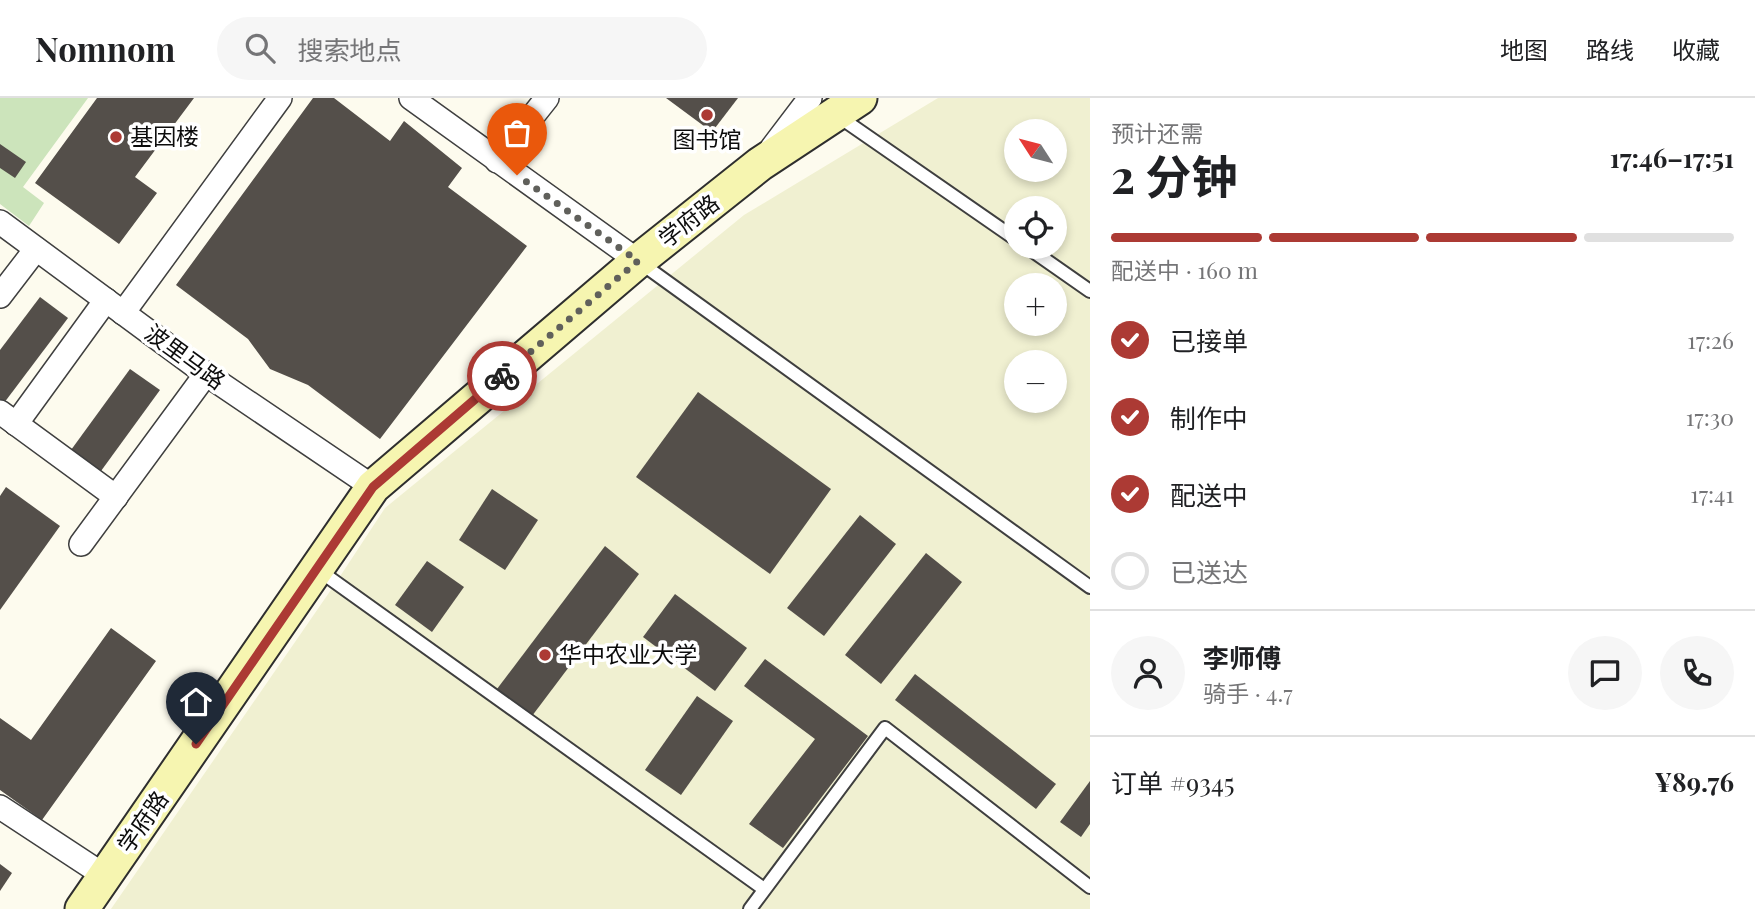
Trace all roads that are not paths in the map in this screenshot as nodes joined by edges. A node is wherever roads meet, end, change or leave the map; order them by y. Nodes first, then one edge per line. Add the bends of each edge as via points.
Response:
1 (280, 98) edge
2 (411, 98) edge
3 (547, 98) edge
4 (835, 103) edge
5 (497, 161) junction
6 (0, 222) edge
7 (1004, 230) edge
8 (36, 249) junction
9 (1044, 259) edge
10 (638, 261) junction
11 (1090, 291) edge
12 (0, 296) edge
13 (115, 306) junction
14 (206, 374) junction
15 (8, 418) edge
16 (373, 487) junction
17 (116, 497) junction
18 (81, 544) dead end
19 (317, 569) junction
20 (1090, 587) edge
21 (0, 807) edge
22 (105, 876) junction
23 (1090, 887) edge
24 (764, 889) junction
25 (82, 909) edge
26 (750, 909) edge

1 - 13 street
2 - 5 street
3 - 5 street
4 - 7 lane
4 - 10 street, 学府路
5 - 10 street
6 - 8 street, 波里马路
8 - 12 street
8 - 13 street, 波里马路
9 - 11 lane
10 - 16 street, 学府路
10 - 20 lane
13 - 14 street, 波里马路
13 - 15 street
14 - 16 street, 波里马路
14 - 17 street
15 - 17 street
16 - 19 street, 学府路
17 - 18 street
19 - 22 street, 学府路
19 - 24 lane
21 - 22 street
22 - 25 street, 学府路
23 - 24 lane via 885,728
24 - 26 lane

